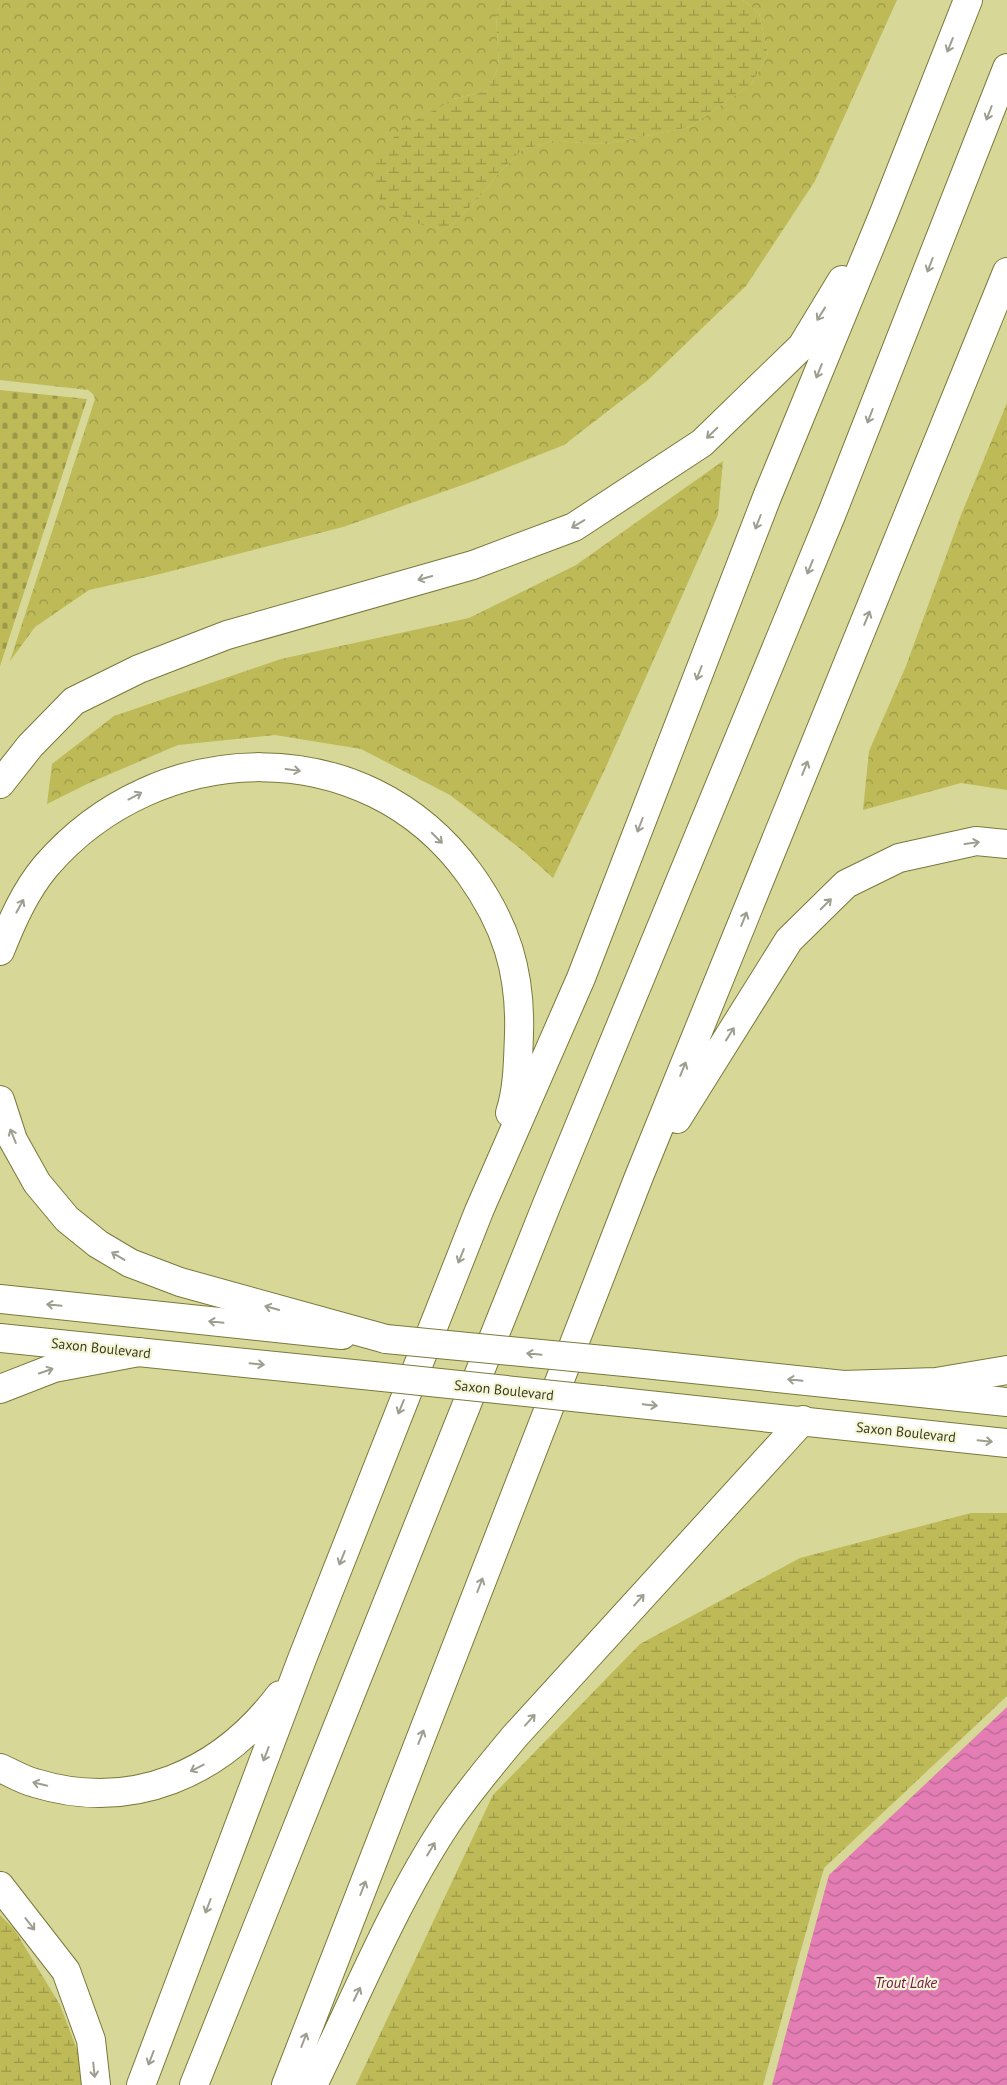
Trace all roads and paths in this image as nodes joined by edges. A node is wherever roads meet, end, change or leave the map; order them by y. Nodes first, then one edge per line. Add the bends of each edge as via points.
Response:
1 (968, 0) edge
2 (1007, 68) edge
3 (884, 213) junction
4 (1007, 272) edge
5 (0, 784) edge
6 (1007, 844) edge
7 (0, 951) edge
8 (0, 1100) edge
9 (638, 1179) junction
10 (479, 1211) junction
11 (0, 1300) edge
12 (0, 1338) edge
13 (386, 1339) junction
14 (139, 1352) junction
15 (1007, 1370) edge
16 (843, 1385) junction
17 (0, 1389) edge
18 (1007, 1402) edge
19 (803, 1420) junction
20 (1007, 1443) edge
21 (302, 1659) junction
22 (0, 1768) edge
23 (0, 1886) edge
24 (96, 2085) edge
25 (141, 2085) edge
26 (194, 2085) edge
27 (286, 2085) edge
28 (313, 2085) edge

1 -> 3 main road
2 -> 26 main road via 832,513 547,1204
3 -> 5 main road via 802,346 702,442 574,527 473,565 227,635 139,669 74,701 30,746
3 -> 10 main road via 764,506 581,978
9 -> 4 main road
9 -> 6 main road via 789,940 846,884 899,858 976,841
7 -> 10 main road via 25,896 44,868 96,820 151,788 184,776 258,767 295,770 337,779 369,791 431,831 458,858 495,917 513,959 519,994 518,1066 513,1104
13 -> 8 main road via 180,1282 130,1263 98,1244 67,1219 38,1182 13,1140
27 -> 9 main road
10 -> 21 main road
13 -> 11 main road
12 - 14 main road, Saxon Boulevard
16 -> 13 main road, bridge
17 -> 14 main road via 54,1368
14 -> 19 main road, Saxon Boulevard, bridge
15 - 16 main road via 936,1382
16 - 18 main road
19 -> 20 main road, Saxon Boulevard
28 -> 19 main road via 409,1887 474,1784
21 -> 22 main road via 283,1691 242,1736 218,1756 169,1781 140,1790 78,1792 35,1783
21 -> 25 main road
23 -> 24 main road via 66,1971 91,2040

